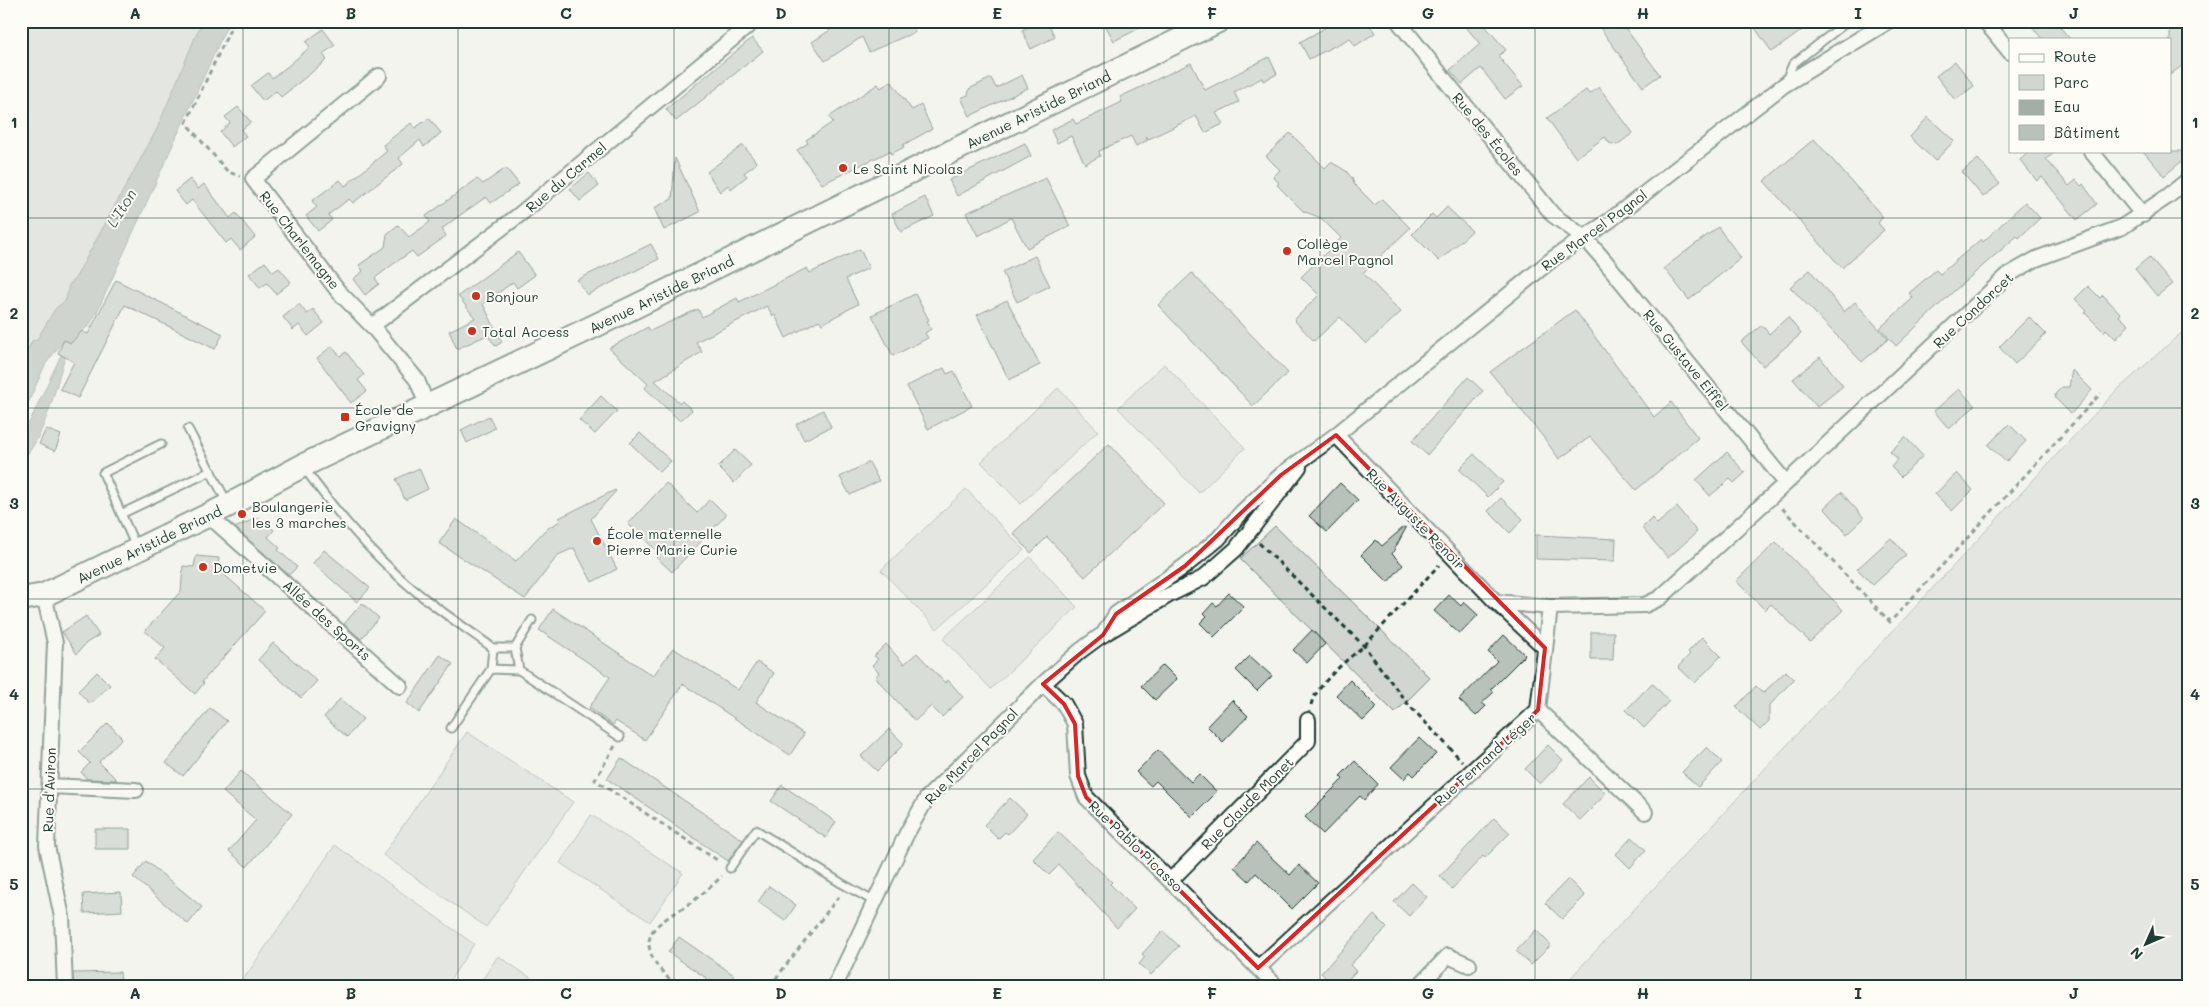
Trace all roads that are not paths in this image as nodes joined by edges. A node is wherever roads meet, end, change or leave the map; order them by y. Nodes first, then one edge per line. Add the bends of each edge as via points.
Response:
1 (754, 21) edge
2 (1218, 21) edge
3 (1398, 21) edge
4 (1848, 21) edge
5 (1889, 21) edge
6 (1985, 21) edge
7 (2009, 51) edge
8 (379, 76) dead end
9 (1784, 86) junction
10 (2092, 152) edge
11 (2188, 180) edge
12 (2143, 215) junction
13 (1585, 238) junction
14 (372, 326) junction
15 (427, 405) junction
16 (188, 429) dead end
17 (1336, 435) junction
18 (161, 444) dead end
19 (1310, 456) junction
20 (302, 466) junction
21 (210, 471) junction
22 (1786, 483) junction
23 (228, 505) junction
24 (121, 514) junction
25 (208, 515) junction
26 (137, 550) junction
27 (44, 595) junction
28 (21, 599) edge
29 (1496, 602) junction
30 (1550, 607) junction
31 (532, 620) dead end
32 (1104, 635) junction
33 (493, 648) junction
34 (515, 648) junction
35 (1545, 648) junction
36 (491, 669) junction
37 (519, 670) junction
38 (1043, 684) junction
39 (400, 686) dead end
40 (1538, 710) junction
41 (1308, 720) road end
42 (450, 728) dead end
43 (620, 737) road end
44 (49, 786) junction
45 (136, 790) dead end
46 (1645, 812) dead end
47 (730, 868) road end
48 (1171, 880) junction
49 (875, 902) junction
50 (1469, 965) dead end
51 (1258, 968) junction
52 (64, 986) edge
53 (835, 986) edge
54 (1276, 986) edge
55 (1419, 986) edge

1 - 14 street, Rue du Carmel via 519,215
2 - 15 main road, Avenue Aristide Briand
3 - 13 street, Rue des Écoles via 1553,215
4 - 9 lane via 1793,64
5 - 9 street, Rue Marcel Pagnol
6 - 7 street
8 - 14 street, Rue Charlemagne via 253,179 338,291
9 - 13 street, Rue Marcel Pagnol
10 - 12 street
11 - 12 street, Rue Condorcet
12 - 22 street, Rue Condorcet via 2122,227 2036,259 2008,275
13 - 17 street, Rue Marcel Pagnol via 1555,258
13 - 22 street, Rue Gustave Eiffel
14 - 15 street, Rue Charlemagne via 417,380
15 - 20 main road, Avenue Aristide Briand
16 - 21 lane
17 - 19 street, Rue Marcel Pagnol
17 - 29 street, Rue Auguste Renoir
18 - 24 lane via 103,473
19 - 32 street, Rue Marcel Pagnol via 1280,475 1218,539 1185,566 1116,614
19 - 32 street, Rue Marcel Pagnol via 1236,549 1203,578
20 - 23 main road, Avenue Aristide Briand
20 - 33 lane via 330,504 381,559 427,600
21 - 23 lane
21 - 24 lane
22 - 30 street via 1660,598 1645,605
23 - 25 main road, Avenue Aristide Briand
24 - 26 lane
25 - 26 main road, Avenue Aristide Briand
25 - 39 street, Allée des Sports
26 - 27 main road, Avenue Aristide Briand
27 - 28 main road, Avenue Aristide Briand
27 - 44 street, Rue d'Aviron via 55,643
29 - 30 street
29 - 35 street, Rue Auguste Renoir
30 - 35 street, Rue Fernand Léger
31 - 34 lane
32 - 38 street, Rue Marcel Pagnol
33 - 34 lane
33 - 36 lane
34 - 37 lane
35 - 40 street, Rue Fernand Léger
36 - 37 lane
36 - 42 lane
37 - 43 lane
38 - 48 street, Rue Pablo Picasso via 1064,704 1075,724 1078,776 1086,797
38 - 49 street, Rue Marcel Pagnol via 927,798
40 - 46 street
40 - 51 street, Rue Fernand Léger
41 - 48 street, Rue Claude Monet via 1308,741
44 - 45 street
44 - 52 street, Rue d'Aviron via 47,846 62,917
47 - 49 lane via 756,830
48 - 51 street, Rue Pablo Picasso
49 - 53 street, Rue Marcel Pagnol
50 - 55 street via 1448,956
51 - 54 street, Rue Pablo Picasso

